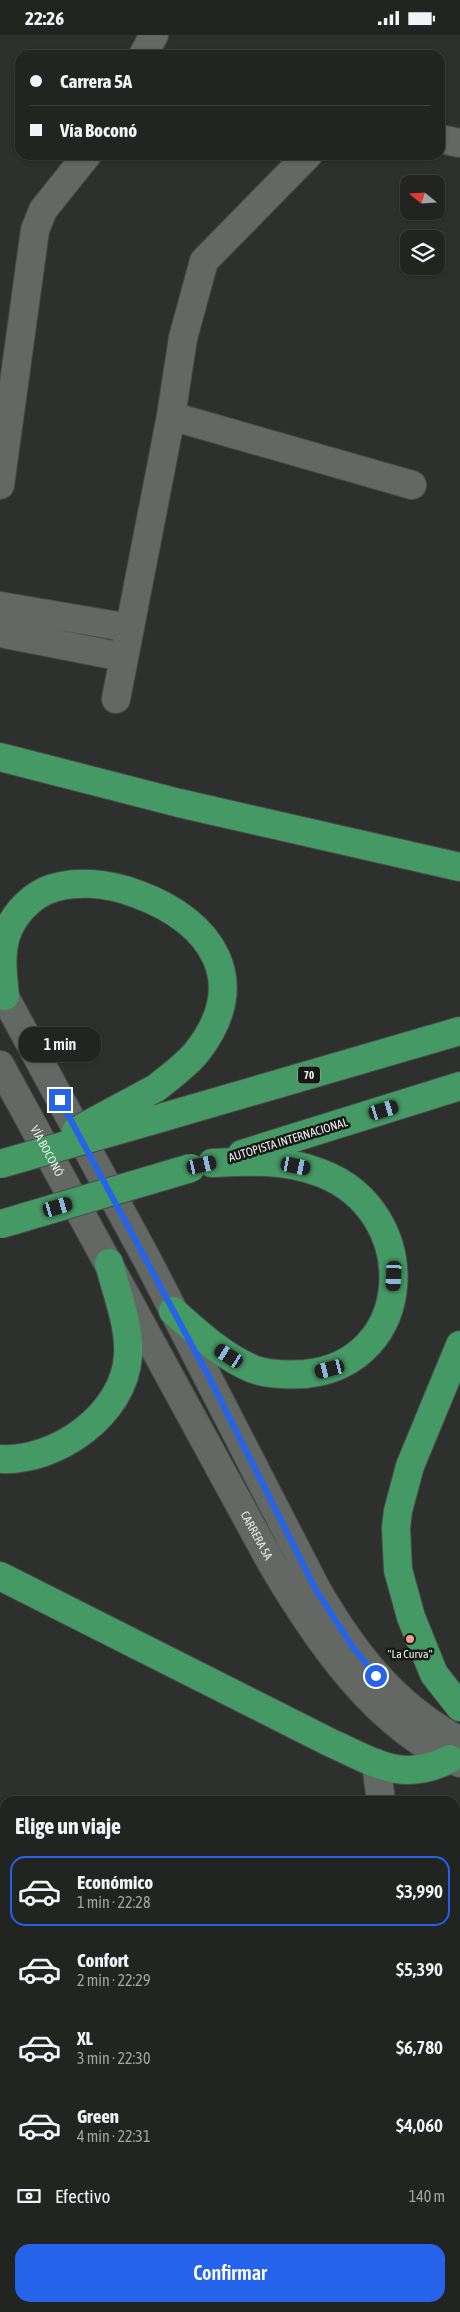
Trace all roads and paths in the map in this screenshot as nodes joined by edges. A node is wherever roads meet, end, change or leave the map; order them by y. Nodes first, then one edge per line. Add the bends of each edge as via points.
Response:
1 (154, 35) edge
2 (146, 50) edge
3 (445, 140) edge
4 (460, 143) edge
5 (83, 160) edge
6 (303, 160) edge
7 (171, 416) junction
8 (0, 485) edge
9 (412, 485) dead end
10 (0, 606) edge
11 (130, 628) junction
12 (0, 633) edge
13 (123, 657) junction
14 (116, 699) dead end
15 (0, 757) edge
16 (460, 867) edge
17 (2, 992) edge
18 (460, 1031) edge
19 (0, 1065) edge
20 (460, 1086) edge
21 (27, 1157) junction
22 (0, 1164) edge
23 (202, 1165) junction
24 (0, 1225) edge
25 (108, 1263) junction
26 (173, 1311) junction
27 (460, 1345) edge
28 (0, 1459) edge
29 (0, 1576) edge
30 (460, 1707) edge
31 (457, 1754) edge
32 (376, 1763) junction
33 (380, 1796) edge

1 - 2 street
3 - 4 street
5 - 8 street via 43,210 35,230
6 - 7 street via 204,261 183,338
7 - 9 street
7 - 11 street
10 - 11 street
11 - 13 street
12 - 13 street
13 - 14 street
15 - 16 highway
17 - 21 highway, bridge via 6,936 25,905 43,892 66,885 86,884 128,890 174,910 199,930 211,945 222,973 219,1011 206,1039 180,1069 156,1088
17 - 26 street
18 - 21 highway, 70, bridge
19 - 25 street, VÍA BOCONÓ
20 - 23 highway, AUTOPISTA INTERNACIONAL
21 - 22 highway, 70, bridge
23 - 24 highway, AUTOPISTA INTERNACIONAL, bridge
23 - 26 highway via 268,1161 320,1173 351,1189 374,1211 385,1233 393,1263 393,1294 382,1325 361,1351 330,1369 294,1375 274,1374 238,1362 196,1333
25 - 28 highway via 128,1343 127,1365 121,1385 90,1425 65,1443 22,1458
25 - 31 street, CARRERA 5A via 272,1565 309,1625 349,1675 389,1716 420,1741
26 - 31 street via 316,1590 338,1625 368,1667 390,1690 439,1728
27 - 30 highway via 410,1466 398,1511 396,1536 402,1589 425,1656 443,1688
29 - 32 highway
31 - 32 highway via 432,1768 414,1771 396,1770
32 - 33 street

